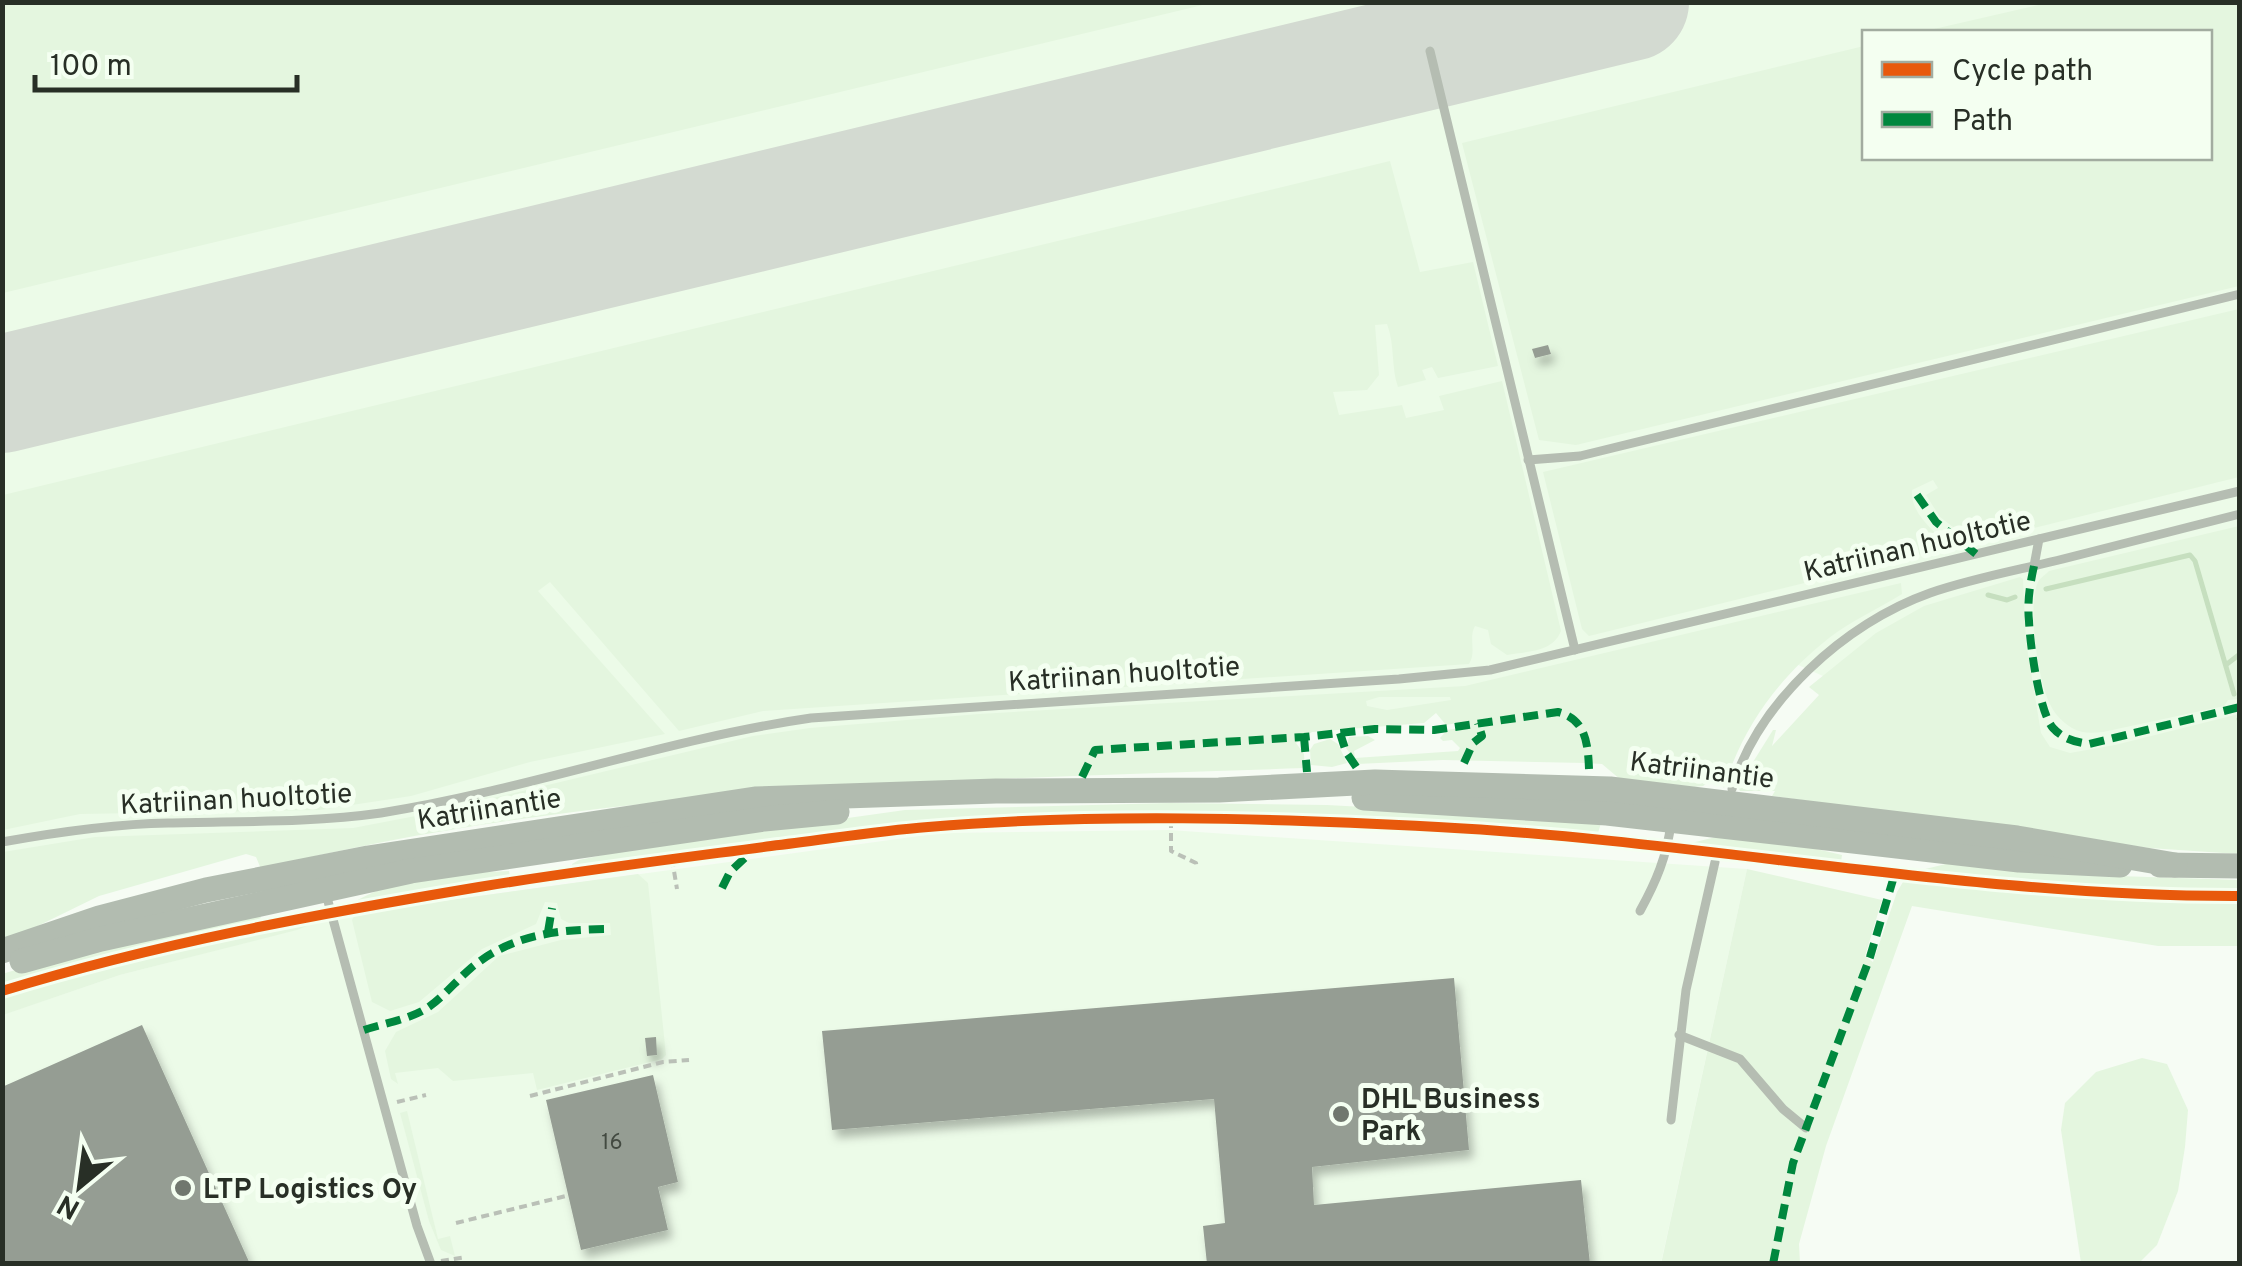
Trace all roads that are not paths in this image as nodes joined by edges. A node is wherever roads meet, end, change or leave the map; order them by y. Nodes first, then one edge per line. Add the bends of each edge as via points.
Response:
1 (1430, 51) dead end
2 (2240, 294) edge
3 (1528, 460) junction
4 (2240, 491) edge
5 (2240, 514) edge
6 (2040, 539) junction
7 (2034, 566) junction
8 (1575, 650) junction
9 (1732, 790) dead end
10 (1673, 807) junction
11 (2, 842) edge
12 (1715, 862) dead end
13 (2240, 866) edge
14 (323, 879) junction
15 (1640, 911) dead end
16 (2, 951) edge
17 (2, 966) edge
18 (1680, 1035) junction
19 (1670, 1120) dead end
20 (1806, 1128) dead end
21 (434, 1264) edge

1 - 3 lane
2 - 3 lane via 1580,456
3 - 8 lane
4 - 6 lane, Katriinan huoltotie
5 - 7 lane
6 - 7 lane
6 - 8 lane, Katriinan huoltotie
7 - 9 lane via 1928,594 1812,664 1744,755
8 - 11 lane, Katriinan huoltotie via 1445,676 811,718 718,733 383,812 327,820 111,826
10 - 13 main road, Katriinantie via 2017,838 2175,865
10 - 14 main road, Katriinantie via 1610,789 1411,782 996,791
10 - 15 lane via 1668,846
12 - 18 lane
14 - 16 main road, Katriinantie via 206,890
14 - 17 main road, Katriinantie
14 - 21 lane via 417,1226
18 - 19 lane
18 - 20 lane via 1740,1059

